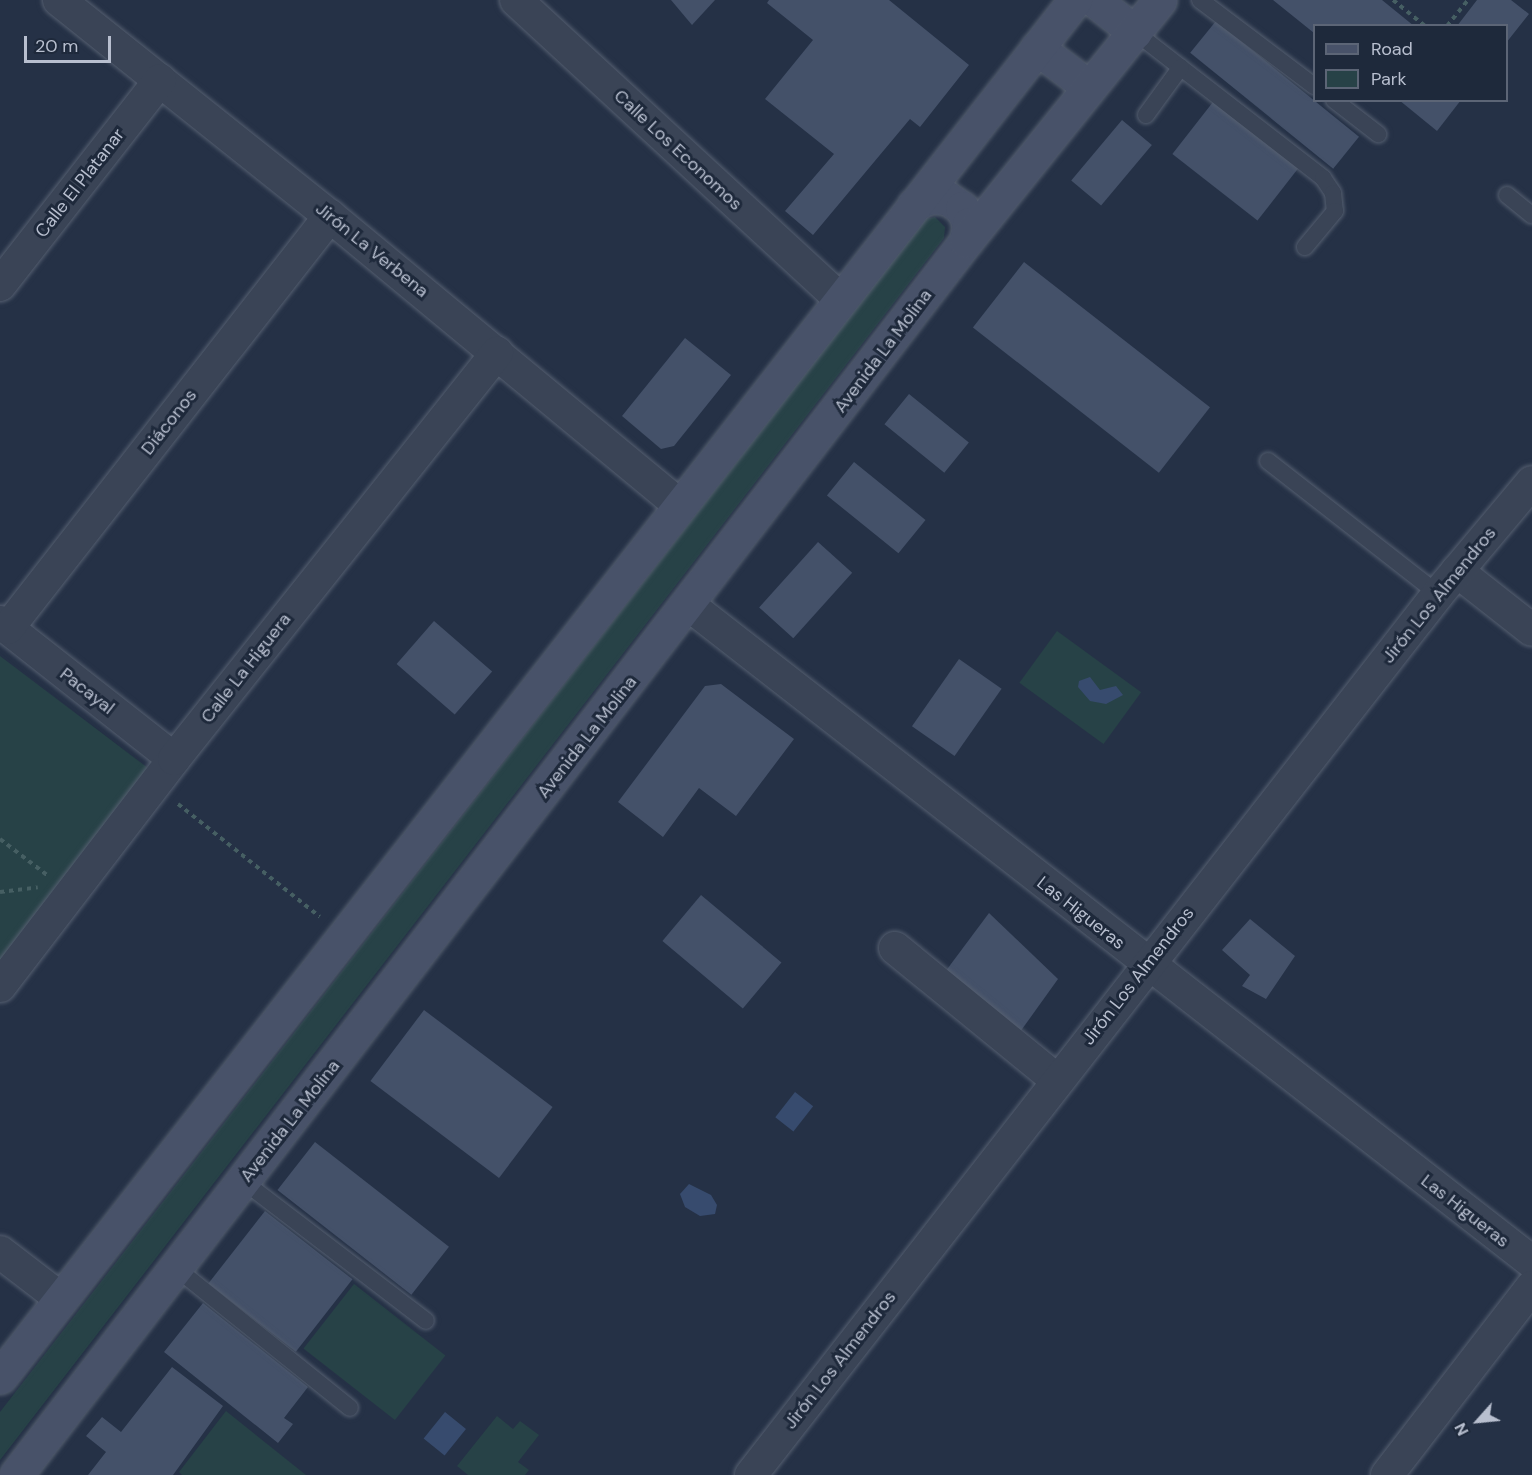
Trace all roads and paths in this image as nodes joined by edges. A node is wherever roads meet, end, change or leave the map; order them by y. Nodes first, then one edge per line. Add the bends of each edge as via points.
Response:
1 (59, 0) edge
2 (516, 0) edge
3 (1075, 0) edge
4 (1094, 0) edge
5 (1160, 0) edge
6 (1200, 0) edge
7 (1394, 0) edge
8 (1468, 0) edge
9 (1423, 24) edge
10 (1449, 24) edge
11 (1135, 32) junction
12 (1037, 48) junction
13 (1181, 67) junction
14 (160, 80) junction
15 (1313, 85) edge
16 (1089, 87) junction
17 (1337, 102) edge
18 (1146, 115) dead end
19 (1378, 134) dead end
20 (1506, 195) dead end
21 (914, 205) junction
22 (330, 216) junction
23 (1532, 216) edge
24 (966, 241) junction
25 (1305, 247) dead end
26 (0, 285) edge
27 (841, 300) junction
28 (497, 353) junction
29 (1268, 461) dead end
30 (1532, 482) edge
31 (681, 506) junction
32 (1448, 583) junction
33 (689, 605) junction
34 (4, 625) edge
35 (1532, 630) edge
36 (174, 759) junction
37 (154, 785) junction
38 (0, 839) edge
39 (65, 888) junction
40 (0, 892) edge
41 (345, 937) junction
42 (895, 948) dead end
43 (1147, 964) junction
44 (0, 986) edge
45 (1058, 1080) junction
46 (243, 1181) junction
47 (0, 1252) edge
48 (1532, 1262) edge
49 (176, 1268) junction
50 (1532, 1287) edge
51 (60, 1298) junction
52 (426, 1321) dead end
53 (0, 1377) edge
54 (350, 1408) dead end
55 (16, 1475) edge
56 (751, 1475) edge
57 (1387, 1475) edge

1 - 14 street, Jirón La Verbena
2 - 27 street, Calle Los Economos
3 - 12 main road
4 - 11 main road
5 - 11 main road, Avenida La Molina
6 - 15 lane
7 - 9 path
8 - 10 path
11 - 13 lane
11 - 16 main road, Avenida La Molina
12 - 16 main road
12 - 21 main road
13 - 18 lane
13 - 25 lane via 1323,178 1333,193 1335,211
14 - 22 street, Jirón La Verbena
14 - 26 street, Calle El Platanar
16 - 24 main road, Avenida La Molina
17 - 19 lane
20 - 23 lane
21 - 24 main road via 929,197 947,198 962,208 969,224
21 - 27 main road
22 - 28 street, Jirón La Verbena
22 - 34 street, Diáconos
24 - 33 main road, Avenida La Molina
27 - 31 main road
28 - 31 street, Jirón La Verbena
28 - 36 street, Calle La Higuera
29 - 32 lane
30 - 32 street, Jirón Los Almendros
31 - 41 main road
32 - 35 street
32 - 43 street, Jirón Los Almendros
33 - 43 street, Las Higueras
33 - 46 main road, Avenida La Molina
34 - 36 street, Pacayal
36 - 37 street, Calle La Higuera
37 - 39 street, Calle La Higuera
37 - 41 path
38 - 39 path
39 - 40 path
39 - 44 street, Calle La Higuera
41 - 51 main road
42 - 45 street
43 - 45 street, Jirón Los Almendros
43 - 48 street, Las Higueras
45 - 56 street, Jirón Los Almendros
46 - 49 main road, Avenida La Molina
46 - 52 lane
47 - 51 street
49 - 54 lane
49 - 55 main road, Avenida La Molina
50 - 57 street
51 - 53 main road

